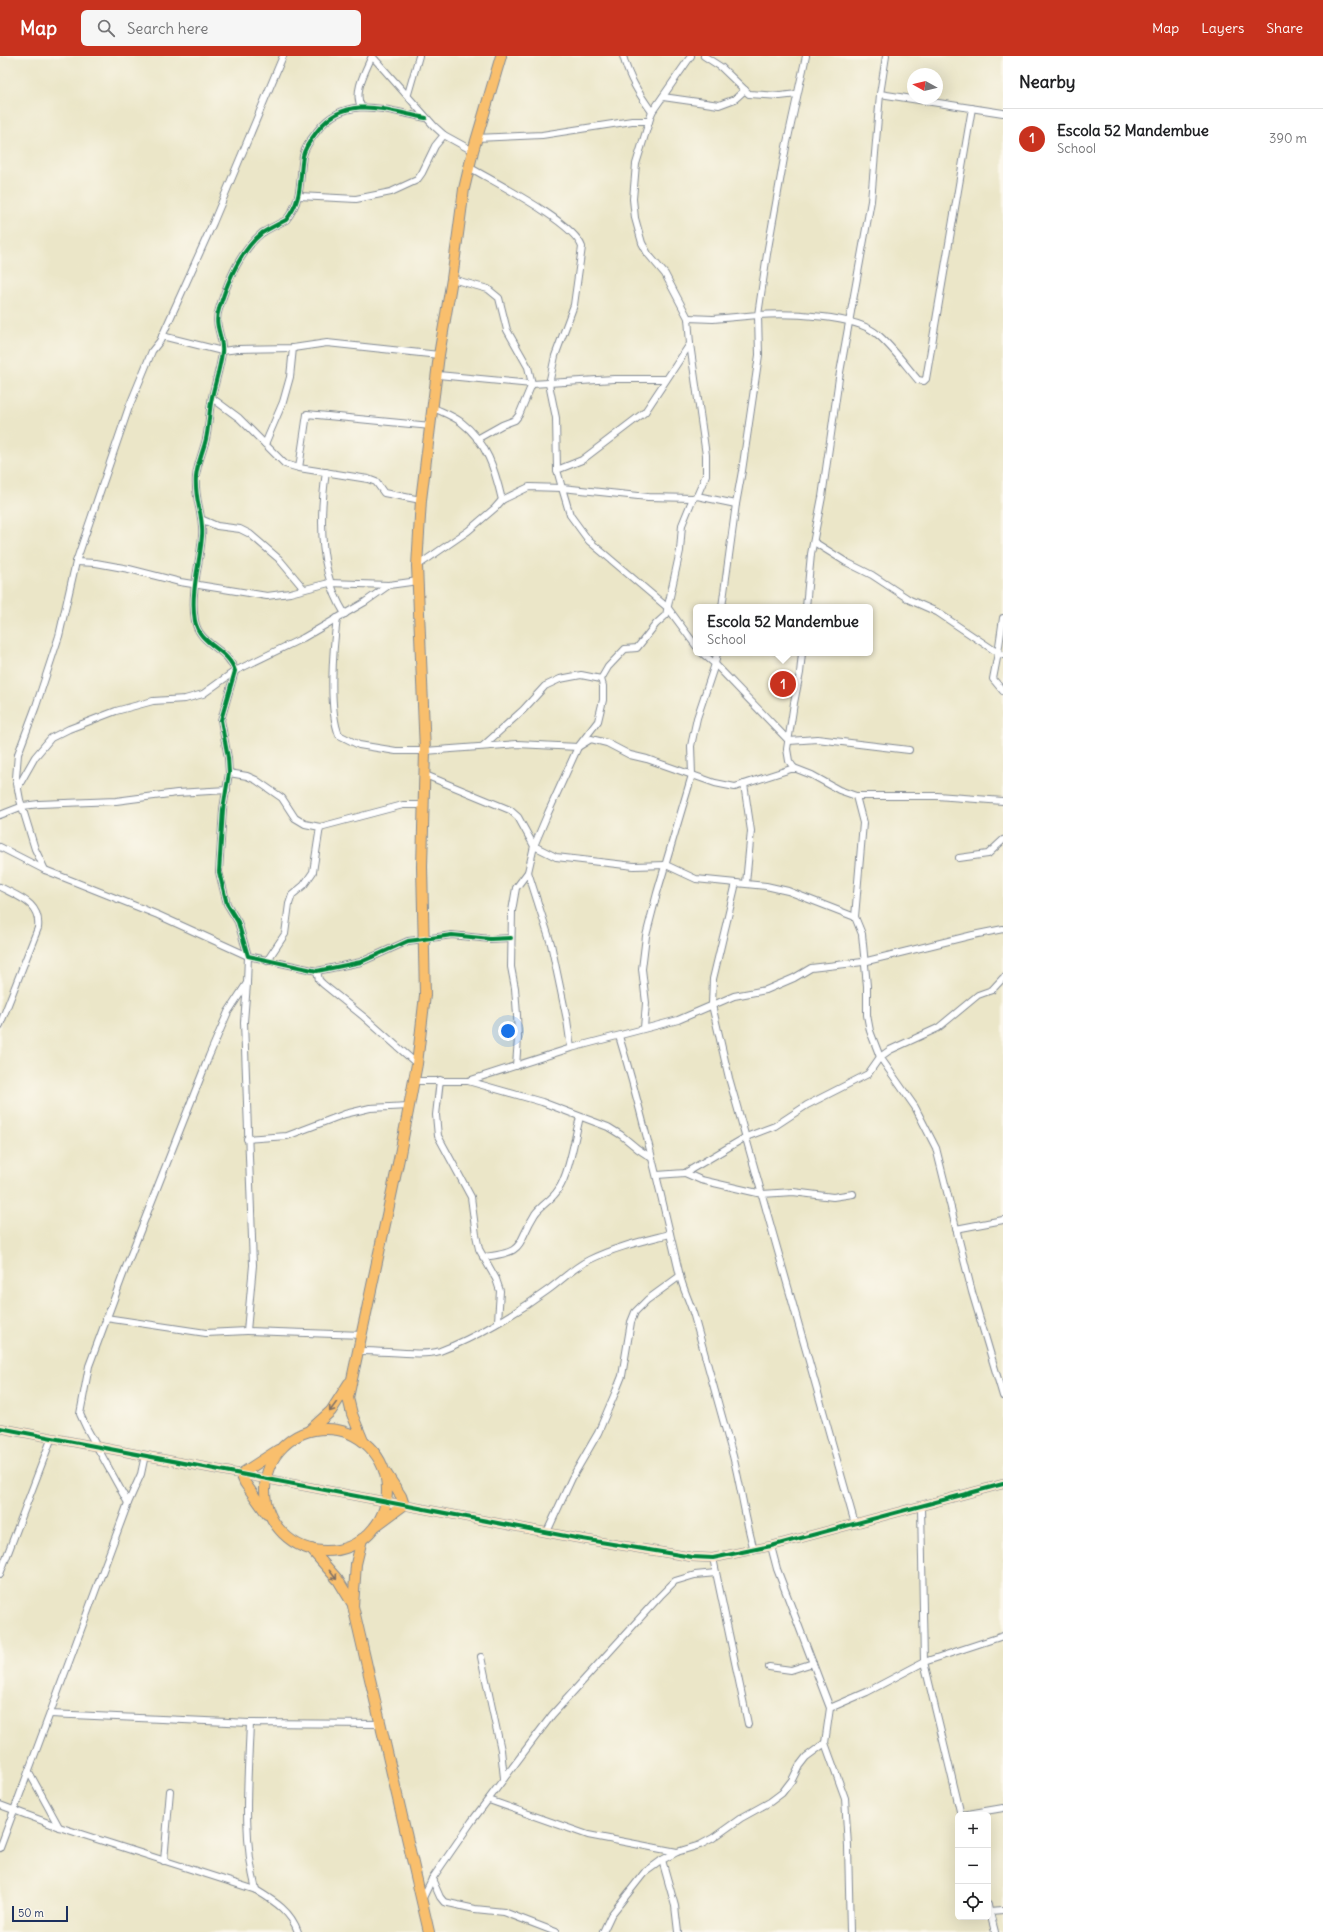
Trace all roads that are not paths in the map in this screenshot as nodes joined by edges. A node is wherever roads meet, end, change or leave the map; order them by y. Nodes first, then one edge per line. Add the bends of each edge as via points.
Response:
1 (283, 56) edge
2 (372, 56) edge
3 (419, 56) edge
4 (501, 56) edge
5 (624, 56) edge
6 (691, 56) edge
7 (704, 56) edge
8 (806, 56) edge
9 (886, 56) edge
10 (745, 90) junction
11 (408, 94) junction
12 (797, 94) junction
13 (880, 94) junction
14 (663, 96) junction
15 (361, 106) junction
16 (972, 108) junction
17 (652, 112) junction
18 (1003, 113) edge
19 (426, 118) junction
20 (649, 121) junction
21 (444, 135) junction
22 (476, 138) junction
23 (473, 150) junction
24 (469, 167) junction
25 (299, 196) junction
26 (452, 279) junction
27 (758, 315) junction
28 (688, 318) junction
29 (849, 322) junction
30 (162, 336) junction
31 (690, 344) junction
32 (293, 348) junction
33 (222, 351) junction
34 (439, 355) junction
35 (438, 375) junction
36 (666, 379) junction
37 (532, 384) junction
38 (549, 384) junction
39 (212, 398) junction
40 (434, 408) junction
41 (431, 426) junction
42 (477, 439) junction
43 (265, 444) junction
44 (299, 468) junction
45 (557, 470) junction
46 (326, 472) junction
47 (562, 488) junction
48 (695, 497) junction
49 (422, 500) junction
50 (502, 500) junction
51 (736, 504) junction
52 (203, 520) junction
53 (814, 542) junction
54 (76, 562) junction
55 (417, 566) junction
56 (418, 581) junction
57 (329, 583) junction
58 (390, 584) junction
59 (195, 585) junction
60 (304, 589) junction
61 (722, 604) edge
62 (806, 604) edge
63 (668, 608) junction
64 (345, 614) junction
65 (337, 618) junction
66 (1003, 618) edge
67 (693, 642) edge
68 (1000, 654) edge
69 (706, 656) edge
70 (716, 656) edge
71 (802, 656) edge
72 (715, 664) junction
73 (235, 671) junction
74 (601, 679) junction
75 (1003, 690) edge
76 (789, 741) junction
77 (483, 746) junction
78 (578, 747) junction
79 (909, 750) dead end
80 (425, 751) junction
81 (794, 768) junction
82 (229, 773) junction
83 (424, 774) junction
84 (692, 775) junction
85 (744, 784) junction
86 (18, 787) junction
87 (227, 790) junction
88 (856, 796) junction
89 (1003, 801) edge
90 (422, 805) junction
91 (23, 806) junction
92 (0, 815) edge
93 (320, 827) junction
94 (1003, 840) edge
95 (534, 846) junction
96 (0, 847) edge
97 (959, 858) dead end
98 (666, 865) junction
99 (45, 870) junction
100 (528, 872) junction
101 (736, 883) junction
102 (746, 884) junction
103 (0, 886) edge
104 (855, 917) junction
105 (1003, 929) edge
106 (511, 938) junction
107 (424, 939) junction
108 (248, 956) junction
109 (267, 961) junction
110 (863, 962) junction
111 (317, 971) junction
112 (1003, 978) edge
113 (247, 983) junction
114 (712, 1005) junction
115 (2, 1012) edge
116 (0, 1025) edge
117 (644, 1028) junction
118 (619, 1036) junction
119 (571, 1048) junction
120 (880, 1057) junction
121 (417, 1064) junction
122 (516, 1066) junction
123 (440, 1080) junction
124 (468, 1080) junction
125 (413, 1081) junction
126 (409, 1106) junction
127 (580, 1117) junction
128 (746, 1138) junction
129 (247, 1139) junction
130 (650, 1157) junction
131 (685, 1173) junction
132 (657, 1176) junction
133 (762, 1194) junction
134 (853, 1194) dead end
135 (1003, 1220) edge
136 (956, 1229) junction
137 (670, 1234) junction
138 (483, 1257) junction
139 (680, 1276) junction
140 (106, 1318) junction
141 (498, 1321) junction
142 (247, 1331) junction
143 (363, 1335) junction
144 (358, 1351) junction
145 (352, 1380) junction
146 (1003, 1396) edge
147 (0, 1428) edge
148 (310, 1430) junction
149 (52, 1437) junction
150 (363, 1441) junction
151 (96, 1446) junction
152 (281, 1448) junction
153 (145, 1455) junction
154 (383, 1468) junction
155 (241, 1474) junction
156 (266, 1479) junction
157 (1003, 1484) edge
158 (386, 1501) junction
159 (128, 1503) junction
160 (404, 1505) junction
161 (921, 1507) junction
162 (274, 1523) junction
163 (855, 1524) junction
164 (373, 1528) junction
165 (547, 1532) junction
166 (362, 1539) junction
167 (771, 1546) junction
168 (311, 1549) junction
169 (754, 1550) junction
170 (713, 1558) junction
171 (716, 1573) junction
172 (0, 1574) edge
173 (352, 1603) junction
174 (1003, 1636) edge
175 (482, 1658) dead end
176 (924, 1662) junction
177 (814, 1663) junction
178 (769, 1667) dead end
179 (830, 1708) junction
180 (50, 1714) junction
181 (250, 1722) junction
182 (380, 1724) junction
183 (748, 1724) dead end
184 (825, 1743) junction
185 (29, 1772) junction
186 (504, 1778) junction
187 (170, 1791) dead end
188 (489, 1800) junction
189 (0, 1805) edge
190 (1003, 1808) edge
191 (15, 1811) junction
192 (961, 1812) edge
193 (980, 1812) edge
194 (59, 1827) junction
195 (0, 1848) edge
196 (677, 1852) junction
197 (662, 1860) junction
198 (164, 1861) junction
199 (432, 1880) junction
200 (256, 1890) junction
201 (421, 1901) junction
202 (991, 1908) edge
203 (1003, 1910) edge
204 (991, 1916) edge
205 (298, 1932) edge
206 (429, 1932) edge
207 (556, 1932) edge
208 (602, 1932) edge
209 (678, 1932) edge
210 (850, 1932) edge
211 (995, 1932) edge

1 - 30 street
2 - 11 street
2 - 15 street via 358,97
3 - 11 street
4 - 22 main road
5 - 17 street via 627,71
6 - 14 street
7 - 10 street via 721,67
8 - 12 street
9 - 13 street
10 - 12 street via 754,95
10 - 14 street via 735,99 719,105
11 - 19 street
12 - 27 street
13 - 16 street
13 - 29 street via 872,201
14 - 17 street
15 - 19 street
15 - 25 street via 339,112 322,124 309,142 304,154
16 - 18 street
16 - 29 street via 926,380 918,380 877,333 865,326
17 - 20 street
19 - 21 street
20 - 22 street via 625,122 542,135
20 - 28 street via 636,164 635,218 648,254 665,274
21 - 23 street
21 - 25 street via 435,146 417,180 391,192 356,199
22 - 23 main road
23 - 24 main road
24 - 26 main road
24 - 38 street via 544,211 580,239 582,252 574,305 555,356
25 - 33 street via 286,220 261,234 250,246 237,268 218,310 216,324
26 - 34 main road
26 - 37 street via 488,289 499,298 507,330 528,367
27 - 28 street via 713,319
27 - 29 street via 816,315
27 - 51 street via 759,355
28 - 31 street
29 - 53 street
30 - 33 street
30 - 54 street via 152,351 129,407
31 - 36 street
31 - 48 street via 706,455 706,475
32 - 33 street
32 - 34 street via 327,343
32 - 43 street via 290,377 283,402
33 - 39 street
34 - 35 main road
35 - 37 street
35 - 40 main road
36 - 38 street via 568,381
36 - 45 street via 645,412 582,460
37 - 38 street
37 - 42 street via 515,420
38 - 45 street via 556,418
39 - 43 street via 239,418
39 - 52 street via 204,451 198,464 196,478 196,497
40 - 41 main road
40 - 42 street via 461,422
41 - 44 street via 307,414
41 - 49 main road
42 - 50 street via 490,457
43 - 44 street via 285,464
44 - 46 street
45 - 47 street
46 - 49 street via 368,479 376,482 384,493
46 - 57 street via 321,526
47 - 48 street via 648,497
47 - 50 street via 529,487
47 - 63 street via 570,515 590,541
48 - 51 street
48 - 63 street via 682,525 680,551
49 - 55 main road
50 - 55 street via 468,531
51 - 61 street
52 - 59 street
52 - 60 street via 250,534 279,559
53 - 62 street
53 - 68 street via 910,600 937,612
54 - 59 street via 129,569
54 - 86 street via 59,636 18,754
55 - 56 main road
56 - 58 street
56 - 80 main road
57 - 58 street
57 - 60 street
57 - 64 street
58 - 64 street
59 - 60 street via 267,596 290,594
59 - 73 street via 195,622 201,637 233,663
63 - 67 street
63 - 74 street via 666,615 637,648 625,649 608,667
64 - 65 street
65 - 73 street via 273,654
65 - 80 street via 332,679 335,724 339,735 359,745 375,749
66 - 68 street
68 - 75 street via 993,679
69 - 72 street
70 - 72 street
71 - 76 street
72 - 76 street
72 - 84 street via 691,746
73 - 82 street via 221,720
73 - 86 street via 203,694 186,699 153,701 116,710 51,738 35,757
74 - 77 street via 581,675 560,679 546,686
74 - 78 street via 603,700 598,721
76 - 79 street via 817,739
76 - 81 street via 789,761
77 - 78 street via 517,744
77 - 80 street
78 - 84 street via 591,739 596,740 630,755
78 - 95 street
80 - 83 main road
81 - 85 street
81 - 88 street
82 - 87 street
82 - 93 street via 256,780 282,798 295,818 305,824
83 - 90 main road
83 - 95 street via 510,810 518,817
84 - 85 street via 735,787
84 - 98 street
85 - 102 street via 752,831
86 - 91 street
87 - 91 street via 116,801
87 - 108 street via 223,809 219,872 227,904 238,922
88 - 89 street via 936,796
88 - 104 street via 863,823
90 - 93 street via 403,805
90 - 107 main road
91 - 92 street
91 - 99 street via 35,848
93 - 109 street via 313,872 304,886 292,895 285,934
94 - 97 street via 988,854
95 - 98 street via 556,857 634,866
95 - 100 street
96 - 99 street
98 - 101 street via 696,879
98 - 117 street via 646,936 642,969 646,1003
99 - 108 street via 158,915
100 - 106 street via 516,888
100 - 119 street via 551,944
101 - 102 street
101 - 114 street via 713,978
102 - 104 street via 788,892
103 - 115 street via 32,905 40,917 38,928
104 - 110 street via 862,934
105 - 110 street via 973,934
106 - 107 street via 490,939 452,935
106 - 122 street via 511,967 518,1038
107 - 111 street via 408,941 361,962
107 - 121 main road via 425,995
108 - 109 street
108 - 113 street
109 - 111 street
110 - 114 street via 811,968 766,990 734,996
110 - 120 street via 868,1020
111 - 121 street via 323,984
112 - 120 street via 992,990 978,995 938,1028
113 - 129 street via 244,1022 248,1096
113 - 140 street via 228,1012 206,1063
114 - 117 street via 678,1020
114 - 128 street
115 - 116 street
117 - 118 street
118 - 119 street
118 - 130 street via 639,1106
119 - 122 street
120 - 128 street via 868,1074 807,1105 775,1126
120 - 136 street via 915,1107 936,1148
121 - 125 main road
122 - 124 street
123 - 124 street
123 - 125 street
123 - 138 street via 436,1115 438,1136 471,1197 476,1235
124 - 127 street via 542,1102
125 - 126 main road
126 - 129 street via 370,1108 345,1114 287,1136
126 - 143 main road
127 - 130 street via 608,1127
127 - 138 street via 560,1189 535,1214 518,1247 511,1252
128 - 131 street
128 - 133 street
129 - 142 street via 253,1265
130 - 132 street
131 - 132 street
131 - 133 street via 701,1180
132 - 137 street
133 - 134 street via 793,1192 833,1197
133 - 163 street
135 - 136 street
136 - 146 street
137 - 139 street
137 - 141 street via 614,1249 589,1260 566,1274 523,1308
138 - 141 street via 500,1291
139 - 165 street via 635,1312 622,1376 616,1391 598,1433 572,1478
139 - 169 street via 693,1313 733,1457
140 - 142 street via 206,1333
140 - 151 street via 89,1366 80,1414
141 - 144 street via 469,1339 426,1354
142 - 143 street
143 - 144 main road
144 - 145 main road
145 -> 148 main road via 331,1411
145 - 150 main road via 348,1398
147 - 149 street
148 - 150 main road via 329,1428 347,1432
148 - 152 main road via 294,1437
149 - 151 street
149 - 172 street
150 - 154 main road via 375,1453
151 - 153 street
151 - 159 street
152 - 155 main road
152 - 156 main road via 271,1462
153 - 155 street
153 - 159 street via 141,1474
154 - 158 main road
154 - 160 main road
155 - 156 street
155 - 162 main road
156 - 158 street
156 - 162 main road via 265,1494
157 - 161 street
158 - 160 street
158 - 164 main road
159 - 180 street
160 - 164 main road
160 - 165 street
161 - 163 street
161 - 176 street
162 - 168 main road via 284,1535 297,1544
163 - 167 street
164 - 166 main road
165 - 170 street via 692,1558
166 - 168 main road via 335,1550
166 - 173 main road via 356,1564
167 - 169 street
167 - 177 street via 777,1569
168 -> 173 main road via 338,1580
169 - 170 street
170 - 171 street
171 - 183 street
171 - 186 street via 695,1575 675,1581 552,1715
173 - 182 main road
174 - 176 street
175 - 186 street via 501,1750
176 - 179 street
176 - 192 street
177 - 178 street via 791,1670
177 - 179 street
179 - 184 street
180 - 181 street
180 - 185 street
181 - 182 street
181 - 200 street via 246,1811 250,1869
182 - 201 main road
184 - 196 street via 806,1757 782,1793 770,1802 700,1845
184 - 210 street via 845,1798
185 - 191 street
185 - 194 street
186 - 188 street
187 - 198 street
188 - 196 street via 588,1835
188 - 199 street
189 - 191 street
190 - 193 street
191 - 194 street
191 - 195 street
194 - 198 street
196 - 197 street
197 - 208 street via 644,1873 632,1887
197 - 209 street via 675,1906
198 - 200 street
199 - 201 street
199 - 207 street via 444,1902 504,1912
200 - 205 street via 281,1905 295,1922
201 - 206 main road
202 - 203 street
204 - 211 street

